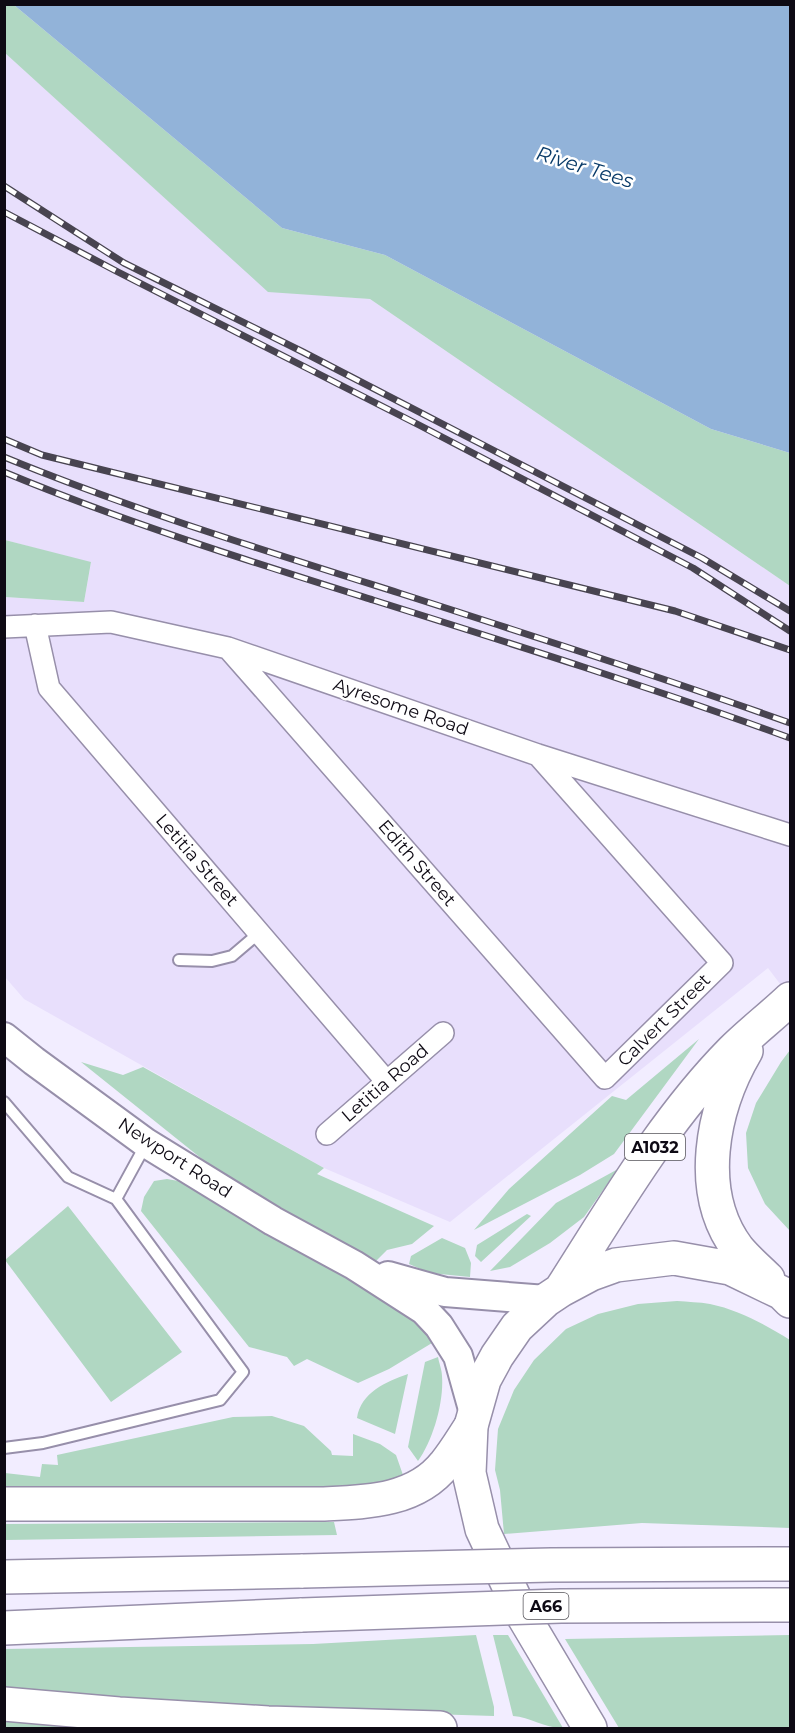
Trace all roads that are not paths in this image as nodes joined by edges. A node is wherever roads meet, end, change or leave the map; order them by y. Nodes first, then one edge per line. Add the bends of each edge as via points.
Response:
1 (35, 625) junction
2 (4, 627) edge
3 (228, 648) junction
4 (538, 755) junction
5 (790, 835) edge
6 (259, 933) junction
7 (179, 960) dead end
8 (779, 1010) edge
9 (443, 1033) dead end
10 (4, 1037) edge
11 (605, 1078) joint
12 (387, 1082) junction
13 (4, 1102) edge
14 (327, 1134) dead end
15 (146, 1143) junction
16 (116, 1199) junction
17 (354, 1265) junction
18 (553, 1295) junction
19 (788, 1298) edge
20 (473, 1419) junction
21 (4, 1448) edge
22 (4, 1504) edge
23 (790, 1564) edge
24 (4, 1577) edge
25 (790, 1605) edge
26 (4, 1628) edge
27 (4, 1704) edge
28 (440, 1728) edge
29 (590, 1728) edge

1 - 2 street, Ayresome Road
1 - 3 street, Ayresome Road via 111,622
1 - 6 street, Letitia Street via 49,688
3 - 4 street, Ayresome Road
3 - 11 street, Edith Street
4 - 5 street, Ayresome Road
4 - 11 street, Calvert Street via 722,963
6 - 7 lane via 232,956 212,961
6 - 12 street, Letitia Street
8 - 18 main road, A1032 via 733,1050 689,1100
8 - 19 main road, A1032 via 745,1054 719,1115 712,1178 719,1213 738,1249
9 - 12 street, Letitia Road
10 - 15 main road, Newport Road
12 - 14 street, Letitia Road
13 - 16 lane via 68,1177
15 - 16 lane
15 - 17 main road, Newport Road via 273,1221
16 - 21 lane via 243,1372 220,1400 43,1443
17 - 18 main road, Newport Road via 445,1292
17 - 20 main road, Newport Road via 424,1310 439,1326 458,1356
18 - 19 main road via 616,1265 674,1258 730,1268
18 - 20 main road via 517,1327 496,1356 484,1380
20 - 22 main road via 445,1466 425,1483 399,1496 373,1502
20 - 29 main road via 469,1473 482,1529 521,1612
23 - 24 main road, bridge
25 - 26 main road, A66, bridge via 561,1606
27 - 28 main road via 268,1723

